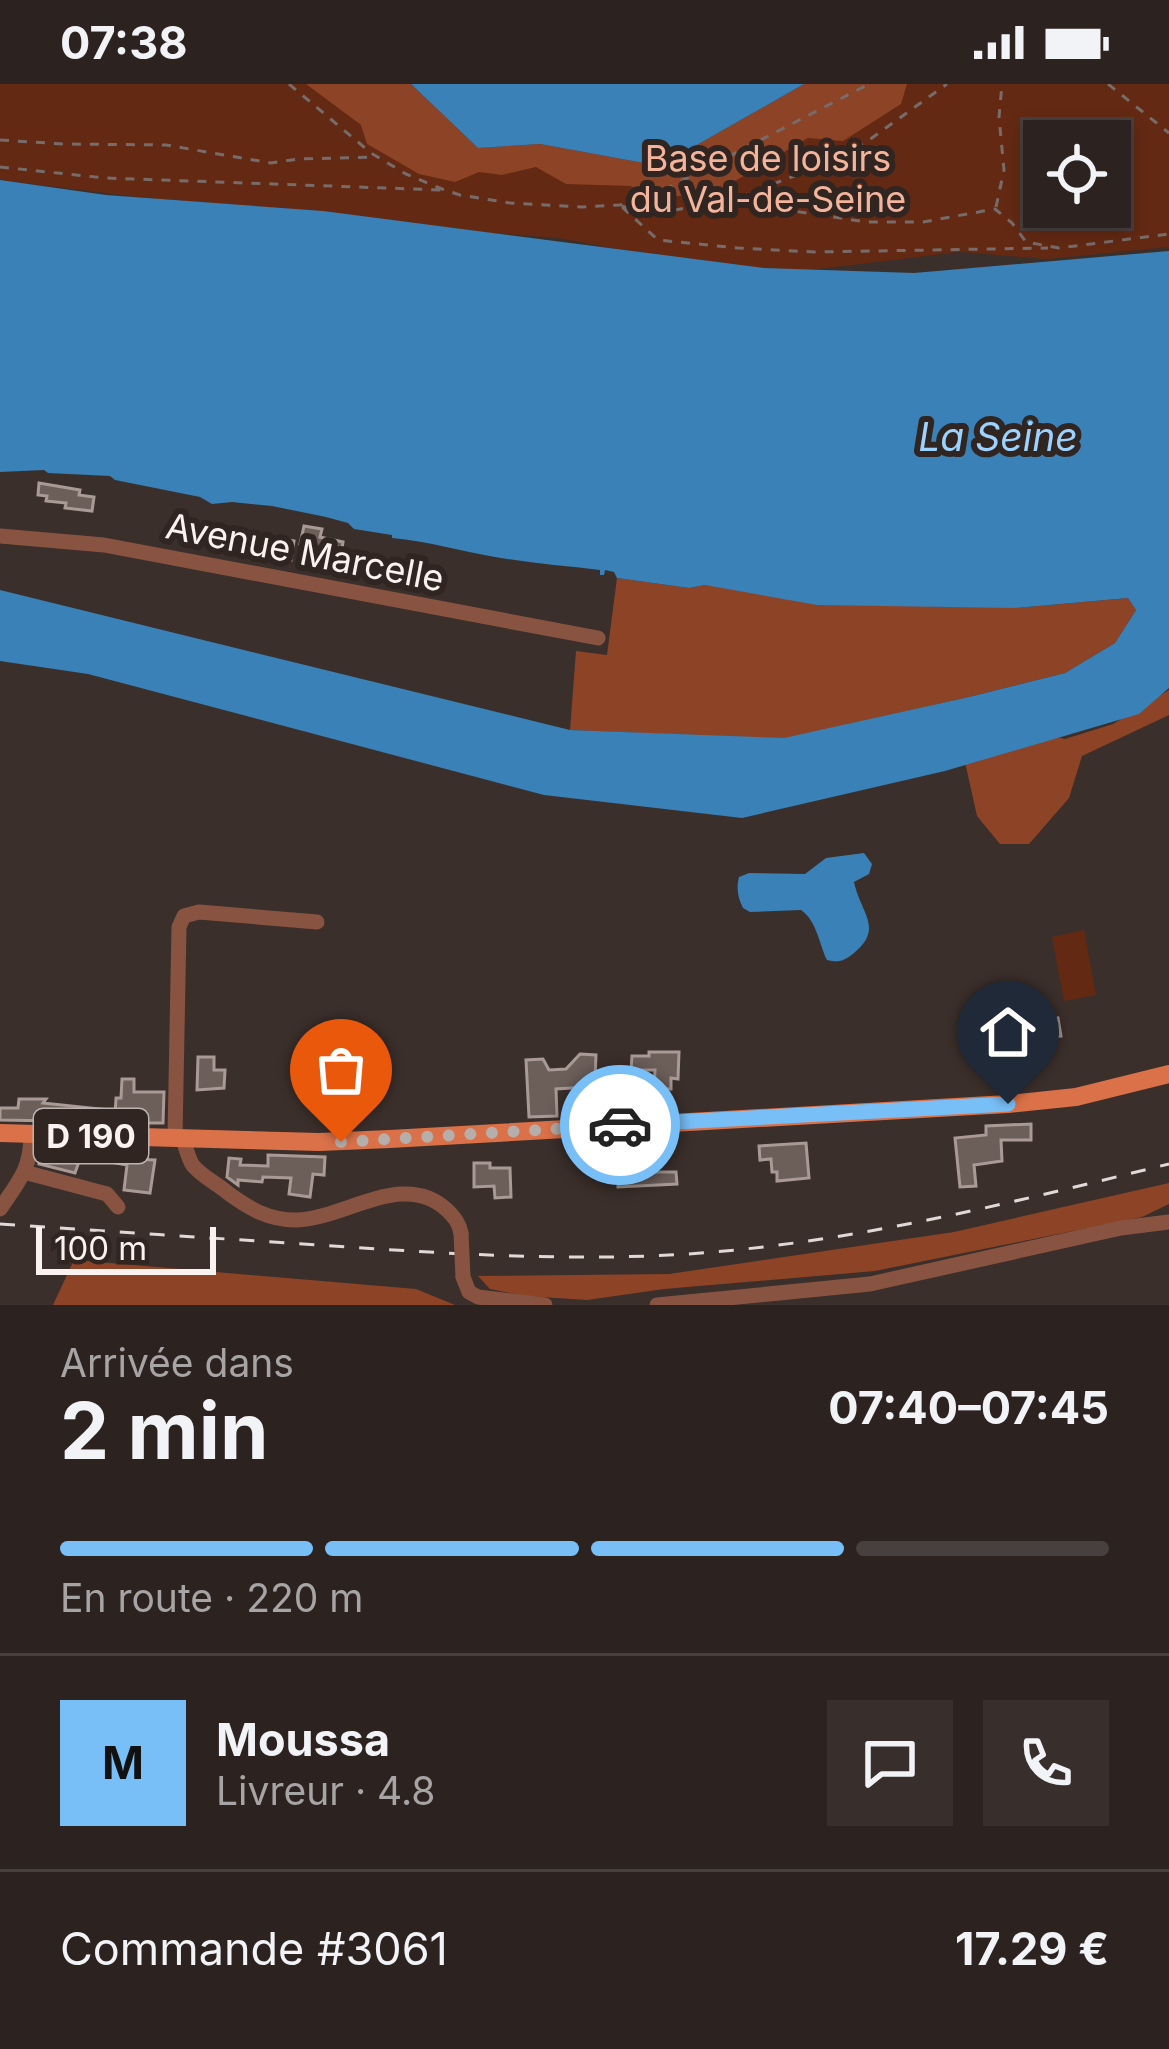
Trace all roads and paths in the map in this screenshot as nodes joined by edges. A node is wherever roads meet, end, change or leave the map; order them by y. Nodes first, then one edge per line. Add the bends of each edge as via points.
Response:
1 (289, 84) edge
2 (869, 84) edge
3 (946, 84) edge
4 (1002, 84) edge
5 (1108, 84) edge
6 (1169, 133) edge
7 (0, 140) edge
8 (379, 157) junction
9 (0, 167) edge
10 (442, 189) junction
11 (734, 199) junction
12 (620, 205) junction
13 (995, 209) junction
14 (1169, 234) edge
15 (1059, 248) junction
16 (0, 536) edge
17 (598, 638) dead end
18 (316, 922) dead end
19 (1169, 1074) edge
20 (0, 1133) edge
21 (31, 1134) junction
22 (178, 1137) junction
23 (24, 1172) junction
24 (118, 1207) dead end
25 (0, 1209) edge
26 (1169, 1222) edge
27 (466, 1292) edge
28 (545, 1305) edge
29 (657, 1305) edge

1 - 8 path
2 - 12 path
3 - 11 path via 865,143
4 - 13 path via 1004,170
5 - 6 path
7 - 8 path via 166,145 271,164
8 - 10 path
9 - 10 path
10 - 12 path via 510,203
11 - 12 path via 648,215
11 - 13 path via 866,222
12 - 15 path via 658,240 738,248
13 - 15 path via 1026,242
14 - 15 path
16 - 17 street, Avenue Marcelle via 104,544
18 - 22 street via 184,916
19 - 22 main road, D 190 via 1008,1104 341,1142
20 - 21 main road, D 190
21 - 22 main road, D 190
21 - 23 street
22 - 27 street, bridge via 193,1165 260,1214 280,1219 310,1219 394,1195 431,1198 458,1222
23 - 24 street via 106,1194
23 - 25 street
26 - 29 street via 870,1284
27 - 28 street

